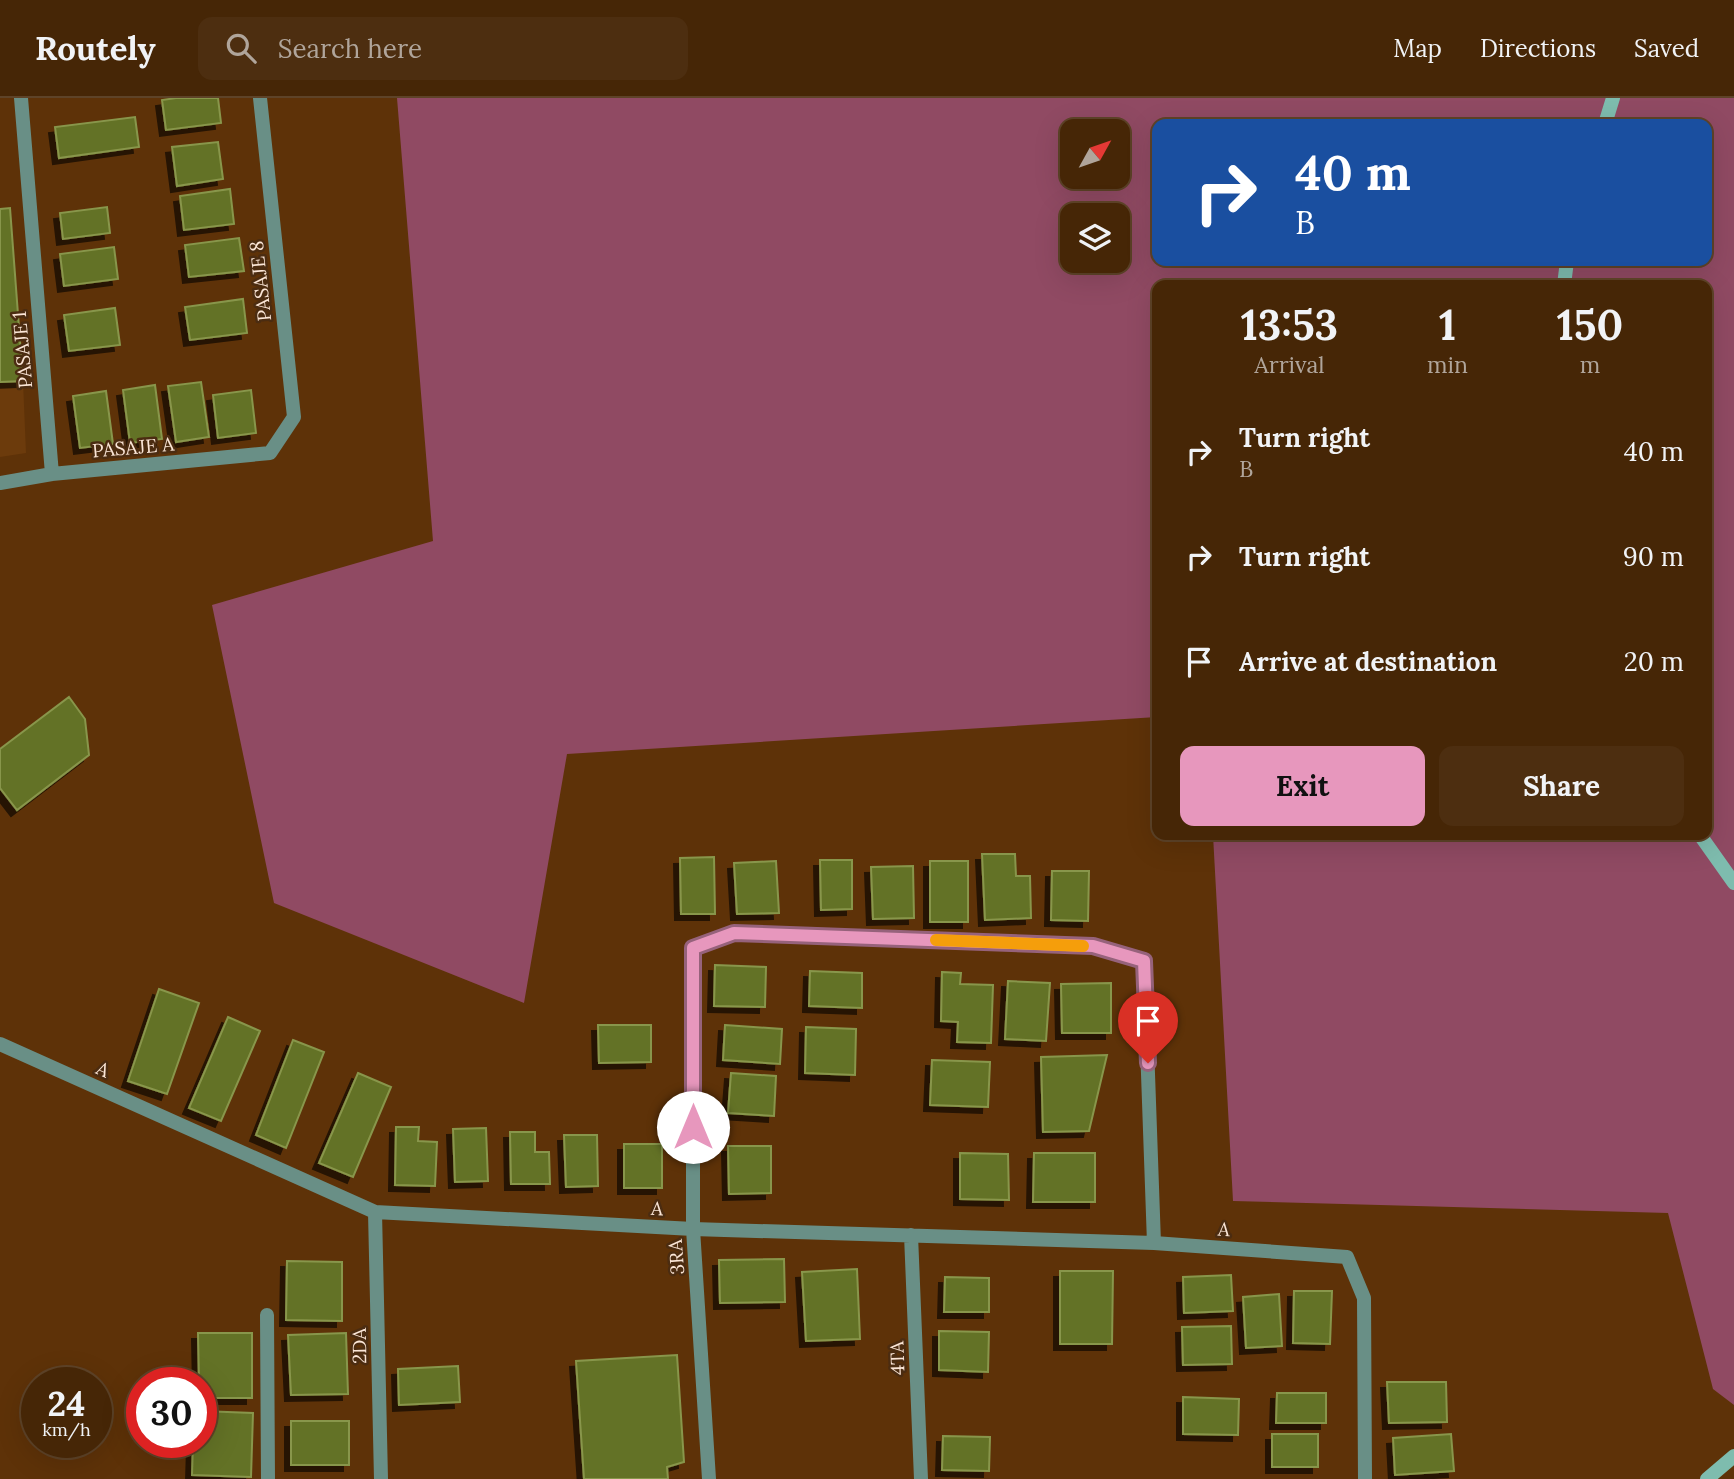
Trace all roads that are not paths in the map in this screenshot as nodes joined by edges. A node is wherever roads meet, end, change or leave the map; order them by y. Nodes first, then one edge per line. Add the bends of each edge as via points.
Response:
1 (21, 98) edge
2 (260, 98) edge
3 (1613, 98) edge
4 (1607, 119) edge
5 (270, 453) joint
6 (52, 474) junction
7 (0, 484) edge
8 (1704, 840) edge
9 (1734, 883) edge
10 (0, 1044) edge
11 (375, 1212) junction
12 (693, 1229) junction
13 (911, 1235) junction
14 (1154, 1243) junction
15 (267, 1315) dead end
16 (1734, 1455) edge
17 (268, 1479) edge
18 (381, 1479) edge
19 (709, 1479) edge
20 (921, 1479) edge
21 (1365, 1479) edge
22 (1707, 1479) edge

1 - 6 street, PASAJE 1
2 - 5 street, PASAJE 8 via 294,417
3 - 4 main road
5 - 6 street, PASAJE A
6 - 7 street, PASAJE A
8 - 9 main road
10 - 11 street, A
11 - 12 street, A
11 - 18 street, 2DA
12 - 13 street, A
12 - 14 street, 3RA via 693,948 734,933 1093,946 1144,961
12 - 19 street, 3RA
13 - 14 street, A
13 - 20 street, 4TA
14 - 21 street, A via 1348,1257 1364,1298
15 - 17 street
16 - 22 main road

